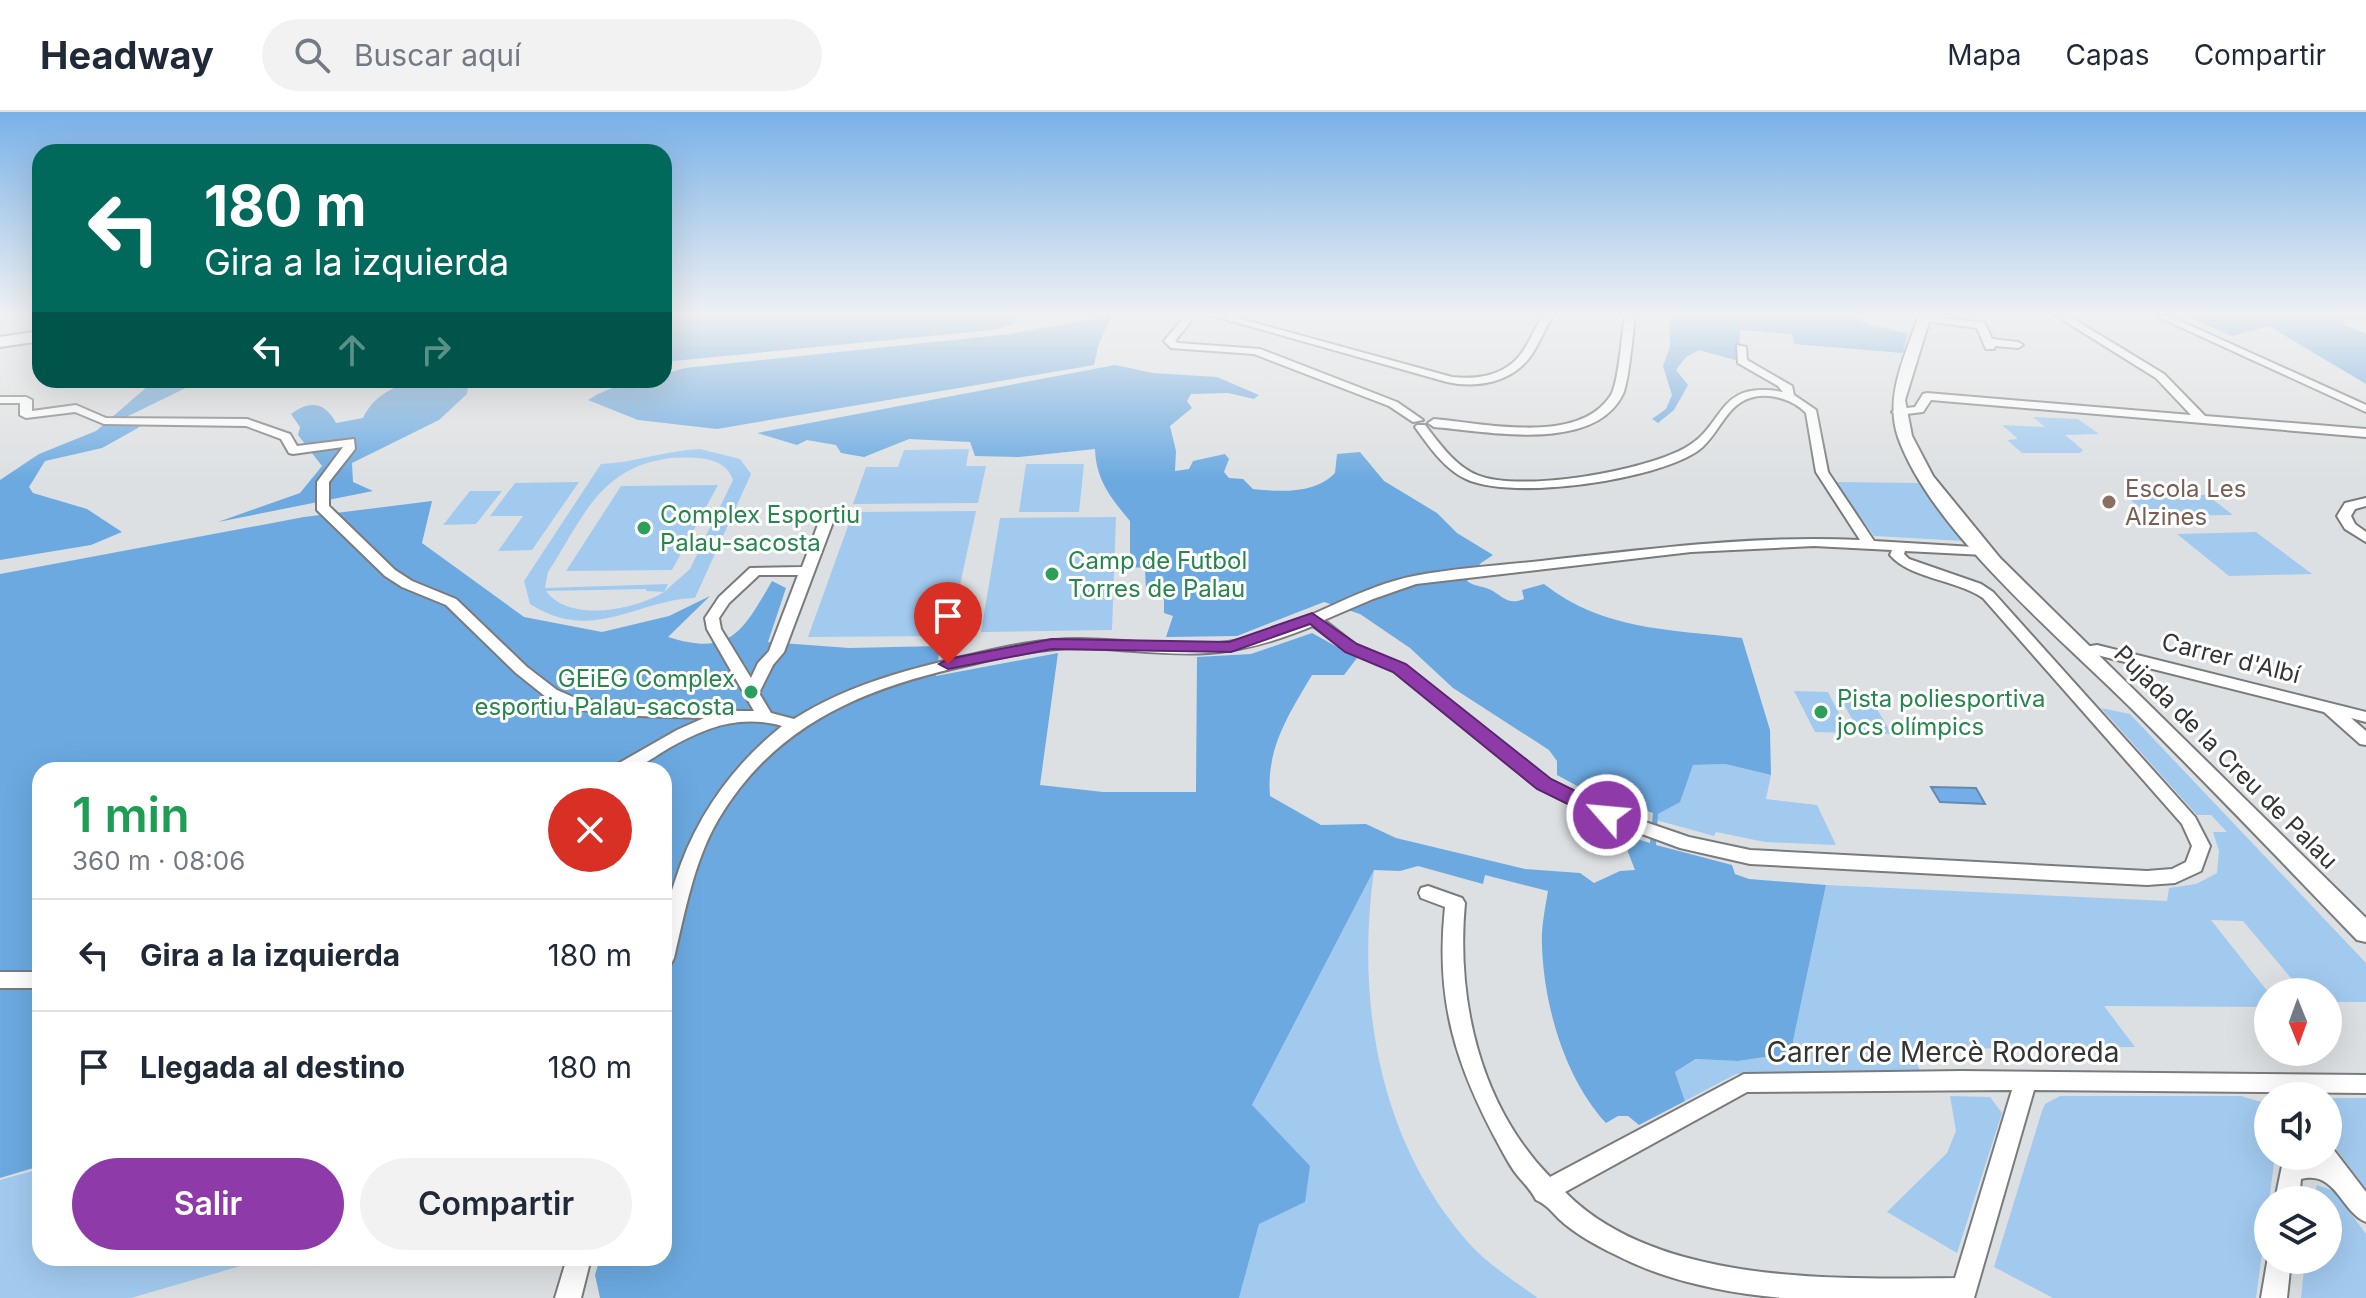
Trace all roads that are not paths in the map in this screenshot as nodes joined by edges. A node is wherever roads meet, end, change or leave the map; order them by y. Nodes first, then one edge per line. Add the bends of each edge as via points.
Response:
1 (1306, 370) edge
2 (1416, 370) edge
3 (1507, 370) edge
4 (1621, 370) edge
5 (1758, 370) edge
6 (1910, 370) edge
7 (2151, 370) edge
8 (2281, 370) edge
9 (1789, 398) junction
10 (0, 400) edge
11 (2366, 409) edge
12 (1898, 412) junction
13 (2201, 418) junction
14 (1424, 424) junction
15 (2366, 433) edge
16 (2366, 502) edge
17 (829, 514) dead end
18 (2366, 538) edge
19 (1869, 544) junction
20 (1900, 546) junction
21 (1985, 551) junction
22 (807, 571) junction
23 (1312, 618) junction
24 (2084, 651) junction
25 (752, 692) junction
26 (2327, 707) junction
27 (730, 713) junction
28 (764, 714) junction
29 (2366, 717) edge
30 (793, 724) junction
31 (2366, 740) edge
32 (634, 762) edge
33 (1428, 893) dead end
34 (672, 930) edge
35 (2366, 933) edge
36 (0, 980) edge
37 (32, 980) edge
38 (2026, 1081) junction
39 (2226, 1081) junction
40 (2254, 1084) edge
41 (2366, 1084) edge
42 (2342, 1086) edge
43 (2254, 1091) edge
44 (2336, 1170) edge
45 (2343, 1180) junction
46 (2289, 1186) edge
47 (1544, 1192) junction
48 (2366, 1211) edge
49 (577, 1266) edge
50 (2277, 1274) edge
51 (1962, 1294) edge
52 (568, 1298) edge
53 (2274, 1298) edge

1 - 14 street via 1393,404
2 - 3 street via 1475,382
4 - 14 street via 1611,405 1593,418 1560,427 1523,431
5 - 9 street via 1788,388
6 - 12 street
7 - 13 street
8 - 11 street
9 - 14 street via 1766,393 1739,399 1696,447 1664,463 1528,486 1488,483 1461,471
9 - 19 street via 1812,412 1822,472
10 - 27 street via 26,400 26,415 76,408 104,421 247,423 286,437 293,450 350,442 323,482 322,507 364,553 400,581 449,600 534,679 563,699 609,710
12 - 13 street via 1919,410 1927,396
12 - 21 street, Pujada de la Creu de Palau via 1902,433 1920,467
13 - 15 street
16 - 18 street via 2350,506 2344,516
17 - 22 street
19 - 20 street
19 - 23 street via 1660,550 1415,580 1383,587
20 - 21 street
20 - 23 street via 1897,555 1904,562 1988,595 2189,821 2201,846 2194,866 2175,876 2147,878 1750,857 1686,843 1607,815 1544,784 1399,668 1351,648
21 - 24 street, Pujada de la Creu de Palau
22 - 25 street via 776,652
22 - 25 street via 755,571 712,618
23 - 30 street via 1221,648 1084,643 1017,649 907,673
24 - 26 street, Carrer d'Albí
24 - 35 street, Pujada de la Creu de Palau
25 - 28 street
26 - 29 street, Carrer d'Albí
26 - 31 street
27 - 28 street
27 - 32 street
28 - 30 street
30 - 34 street via 744,768 707,823
33 - 47 street via 1455,903 1450,941 1453,996 1476,1078 1511,1149
36 - 37 street
38 - 39 street, Carrer de Mercè Rodoreda
38 - 47 street, Carrer de Mercè Rodoreda via 1744,1083
38 - 51 street
39 - 40 street, Carrer de Mercè Rodoreda
39 - 43 street, Carrer de Mercè Rodoreda
41 - 42 street, Carrer de Mercè Rodoreda
44 - 45 street
45 - 46 street via 2302,1166 2290,1173
45 - 48 street
47 - 51 street via 1615,1244 1712,1279
49 - 52 street
50 - 53 street

